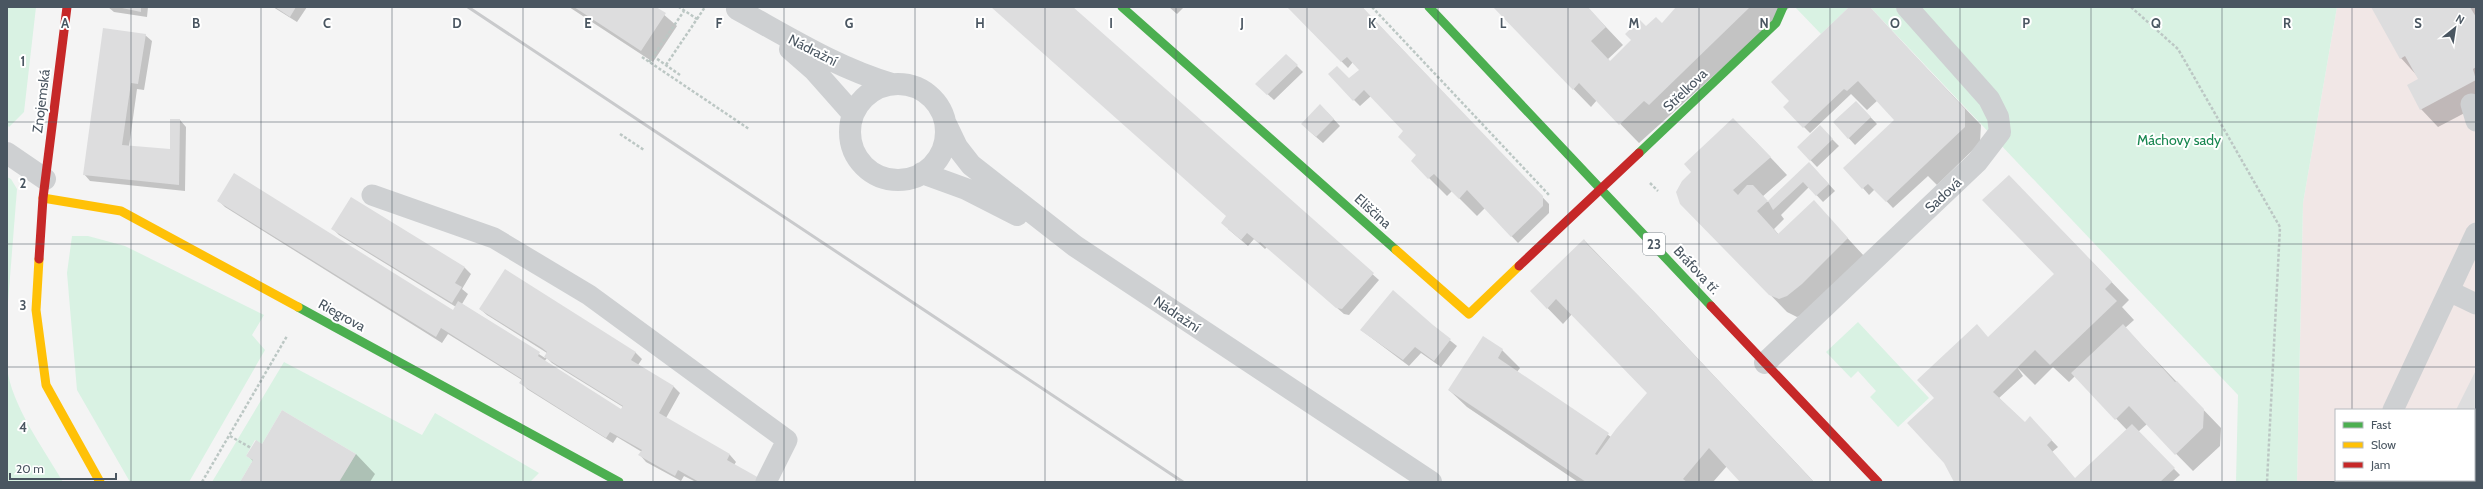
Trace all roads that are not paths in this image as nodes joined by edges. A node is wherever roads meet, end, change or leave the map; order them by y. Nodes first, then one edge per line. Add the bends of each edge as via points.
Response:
1 (67, 7) edge
2 (1122, 7) edge
3 (1429, 7) edge
4 (1783, 7) edge
5 (1907, 7) edge
6 (736, 8) edge
7 (892, 84) junction
8 (853, 114) junction
9 (945, 122) junction
10 (7, 153) edge
11 (922, 173) junction
12 (44, 188) junction
13 (1601, 189) junction
14 (372, 195) dead end
15 (2476, 233) edge
16 (1075, 246) junction
17 (2450, 291) junction
18 (2476, 304) edge
19 (1765, 363) junction
20 (2393, 409) edge
21 (100, 482) edge
22 (619, 482) edge
23 (766, 482) edge
24 (1431, 482) edge
25 (1878, 482) edge

1 - 12 street, Znojemská
2 - 13 street, Eliščina via 1469,314
3 - 13 street, Bráfova tř. / 23
4 - 13 street, Střelkova via 1776,23
5 - 19 street, Sadová via 1989,99 1998,117 2000,132 1977,162
6 - 7 street, Nádražní via 819,55 870,78
6 - 8 street, Nádražní via 791,49 814,70
7 - 8 street, Nádražní via 873,91 858,105
7 - 9 street, Nádražní via 912,86 930,96 942,112
8 - 11 street, Nádražní via 850,125 852,148 864,167 884,178 895,180
9 - 11 street, Nádražní via 945,142 941,153 935,163
9 - 16 street, Nádražní via 957,147 971,165
10 - 12 street
11 - 16 street via 966,189
12 - 21 street, Znojemská via 36,310 46,385
12 - 22 street, Riegrova via 121,211
13 - 19 street, Bráfova tř. / 23
14 - 23 lane via 494,238 589,295 787,440
15 - 17 lane
16 - 24 street, Nádražní
17 - 18 lane
17 - 20 lane
19 - 25 street, Bráfova tř. / 23

